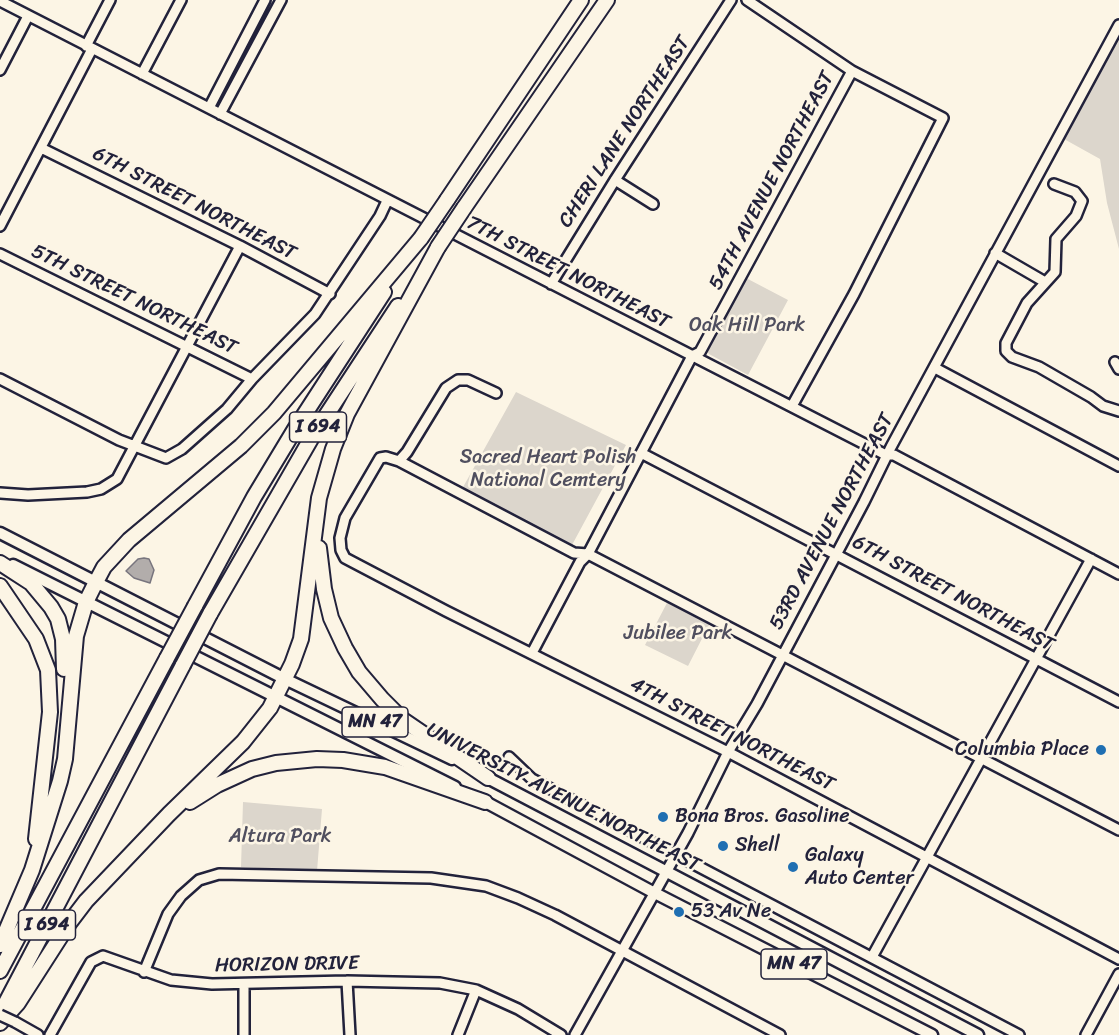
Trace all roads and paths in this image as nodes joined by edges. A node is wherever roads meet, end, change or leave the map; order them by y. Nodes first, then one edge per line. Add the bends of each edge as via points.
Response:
1 (110, 0) edge
2 (181, 0) edge
3 (281, 0) edge
4 (580, 0) edge
5 (607, 0) edge
6 (731, 0) edge
7 (747, 0) edge
8 (0, 1) edge
9 (264, 3) edge
10 (274, 13) junction
11 (28, 16) junction
12 (1119, 25) edge
13 (89, 47) junction
14 (0, 70) edge
15 (852, 71) junction
16 (142, 74) junction
17 (209, 108) junction
18 (220, 114) junction
19 (41, 148) junction
20 (615, 180) junction
21 (1054, 184) dead end
22 (387, 201) junction
23 (653, 204) dead end
24 (0, 226) edge
25 (421, 238) junction
26 (240, 246) junction
27 (438, 247) junction
28 (995, 253) junction
29 (0, 254) edge
30 (1046, 282) junction
31 (551, 284) junction
32 (330, 294) junction
33 (186, 346) junction
34 (692, 356) junction
35 (934, 368) junction
36 (0, 379) edge
37 (252, 379) junction
38 (496, 393) dead end
39 (792, 406) junction
40 (1119, 411) edge
41 (135, 446) junction
42 (642, 453) junction
43 (886, 455) junction
44 (399, 461) junction
45 (1119, 466) edge
46 (324, 475) junction
47 (0, 493) edge
48 (0, 533) edge
49 (837, 553) junction
50 (588, 554) junction
51 (1091, 559) junction
52 (0, 561) edge
53 (1119, 574) edge
54 (96, 582) junction
55 (0, 586) edge
56 (86, 602) junction
57 (532, 653) junction
58 (783, 655) junction
59 (1036, 658) junction
60 (285, 679) junction
61 (276, 698) junction
62 (1119, 702) edge
63 (728, 752) junction
64 (508, 757) dead end
65 (982, 758) junction
66 (488, 778) junction
67 (485, 802) junction
68 (47, 827) junction
69 (1119, 830) edge
70 (677, 854) junction
71 (927, 857) junction
72 (126, 860) junction
73 (667, 872) junction
74 (656, 894) junction
75 (20, 900) junction
76 (0, 945) edge
77 (622, 951) junction
78 (872, 957) junction
79 (1119, 959) edge
80 (0, 971) edge
81 (144, 972) junction
82 (1119, 974) edge
83 (347, 981) junction
84 (244, 984) junction
85 (476, 990) junction
86 (0, 1014) edge
87 (0, 1023) edge
88 (38, 1035) edge
89 (50, 1035) edge
90 (244, 1035) edge
91 (350, 1035) edge
92 (458, 1035) edge
93 (561, 1035) edge
94 (575, 1035) edge
95 (780, 1035) edge
96 (932, 1035) edge
97 (978, 1035) edge
98 (1019, 1035) edge
99 (1086, 1035) edge

1 - 13 street
2 - 16 street
3 - 10 street
4 - 25 highway, I 694, bridge
5 - 27 highway, I 694, bridge
6 - 20 street, CHERI LANE NORTHEAST
7 - 15 street
8 - 11 street, 7TH STREET NORTHEAST
9 - 10 street
9 - 17 street
10 - 18 street
11 - 13 street, 7TH STREET NORTHEAST
11 - 14 street
12 - 28 street, 53RD AVENUE NORTHEAST
13 - 16 street, 7TH STREET NORTHEAST
13 - 19 street
15 - 34 street, 54TH AVENUE NORTHEAST via 700,352
15 - 39 street via 943,117 854,294
16 - 17 street, 7TH STREET NORTHEAST
17 - 18 street, 7TH STREET NORTHEAST
18 - 22 street, 7TH STREET NORTHEAST
19 - 24 street
19 - 26 street, 6TH STREET NORTHEAST
20 - 23 street
20 - 31 street, CHERI LANE NORTHEAST
21 - 30 street via 1075,192 1082,201 1076,216 1056,239 1055,272
22 - 31 street, 7TH STREET NORTHEAST
22 - 32 street
25 - 54 highway via 274,413 241,446 129,540
25 - 80 highway, I 694, bridge via 254,497
26 - 32 street, 6TH STREET NORTHEAST
26 - 33 street
27 - 46 highway via 347,414
27 - 86 highway, I 694, bridge via 312,437 210,614
28 - 30 street
28 - 35 street, 53RD AVENUE NORTHEAST
29 - 33 street, 5TH STREET NORTHEAST
30 - 40 street via 1028,303 1006,343 1006,351 1103,406
31 - 34 street, 7TH STREET NORTHEAST
32 - 37 street
33 - 37 street, 5TH STREET NORTHEAST
33 - 41 street
34 - 39 street, 7TH STREET NORTHEAST
34 - 42 street, 54TH AVENUE NORTHEAST
35 - 43 street, 53RD AVENUE NORTHEAST
35 - 45 street
36 - 41 street
37 - 41 street via 227,409 182,449 166,458
38 - 44 street via 468,380 458,380 446,388
39 - 43 street, 7TH STREET NORTHEAST
41 - 47 street via 117,479 101,489 64,494
42 - 49 street, 6TH STREET NORTHEAST
42 - 50 street, 54TH AVENUE NORTHEAST
43 - 49 street, 53RD AVENUE NORTHEAST
43 - 51 street, 7TH STREET NORTHEAST via 894,455
44 - 50 street via 574,553
44 - 57 street, 4TH STREET NORTHEAST via 380,458 350,509 340,538 345,558
46 - 60 highway via 303,628 296,657
46 - 66 highway via 319,514 320,566 327,604 345,648 376,693 403,720
48 - 54 main road, UNIVERSITY AVENUE NORTHEAST / MN 47
49 - 58 street, 53RD AVENUE NORTHEAST
49 - 59 street, 6TH STREET NORTHEAST
50 - 57 street, 54TH AVENUE NORTHEAST via 580,562
50 - 58 street
51 - 53 street, 7TH STREET NORTHEAST
51 - 59 street
52 - 56 main road, UNIVERSITY AVENUE NORTHEAST / MN 47
52 - 68 highway via 42,594 55,613 63,639 56,770
54 - 56 highway
54 - 60 main road, UNIVERSITY AVENUE NORTHEAST / MN 47
55 - 75 highway via 40,647 50,688 37,835
56 - 61 main road, UNIVERSITY AVENUE NORTHEAST / MN 47
56 - 68 highway via 76,636 65,759
57 - 63 street, 4TH STREET NORTHEAST
58 - 63 street, 53RD AVENUE NORTHEAST
58 - 65 street
59 - 62 street, 6TH STREET NORTHEAST
59 - 65 street
60 - 61 highway
60 - 66 main road, UNIVERSITY AVENUE NORTHEAST / MN 47
61 - 67 main road, UNIVERSITY AVENUE NORTHEAST / MN 47
61 - 72 highway via 254,731
63 - 70 street, 53RD AVENUE NORTHEAST
63 - 71 street, 4TH STREET NORTHEAST
64 - 70 street, UNIVERSITY AVENUE NORTHEAST via 532,779
65 - 69 street
65 - 71 street
66 - 73 main road, UNIVERSITY AVENUE NORTHEAST / MN 47
67 - 72 highway via 370,764 327,759 276,763 238,775 204,793
67 - 74 main road, UNIVERSITY AVENUE NORTHEAST / MN 47
68 - 75 highway
70 - 73 street, 53RD AVENUE NORTHEAST
70 - 78 street, UNIVERSITY AVENUE NORTHEAST
71 - 78 street
71 - 79 street, 4TH STREET NORTHEAST
72 - 87 highway via 80,909 18,1003
73 - 74 street, 53RD AVENUE NORTHEAST
73 - 97 main road, UNIVERSITY AVENUE NORTHEAST / MN 47
74 - 77 street, 53RD AVENUE NORTHEAST
74 - 96 main road, UNIVERSITY AVENUE NORTHEAST / MN 47
75 - 76 highway
77 - 81 street via 555,915 486,886 431,878 219,874 199,880 181,896 168,914
77 - 94 street, 53RD AVENUE NORTHEAST
77 - 95 street
78 - 98 street, UNIVERSITY AVENUE NORTHEAST
81 - 84 street, HORIZON DRIVE via 171,980
81 - 89 street, HORIZON DRIVE via 103,956 91,962
82 - 99 street
83 - 84 street, HORIZON DRIVE
83 - 85 street, HORIZON DRIVE via 440,983
83 - 91 street
84 - 90 street
85 - 92 street
85 - 93 street, HORIZON DRIVE
86 - 88 street, bridge

